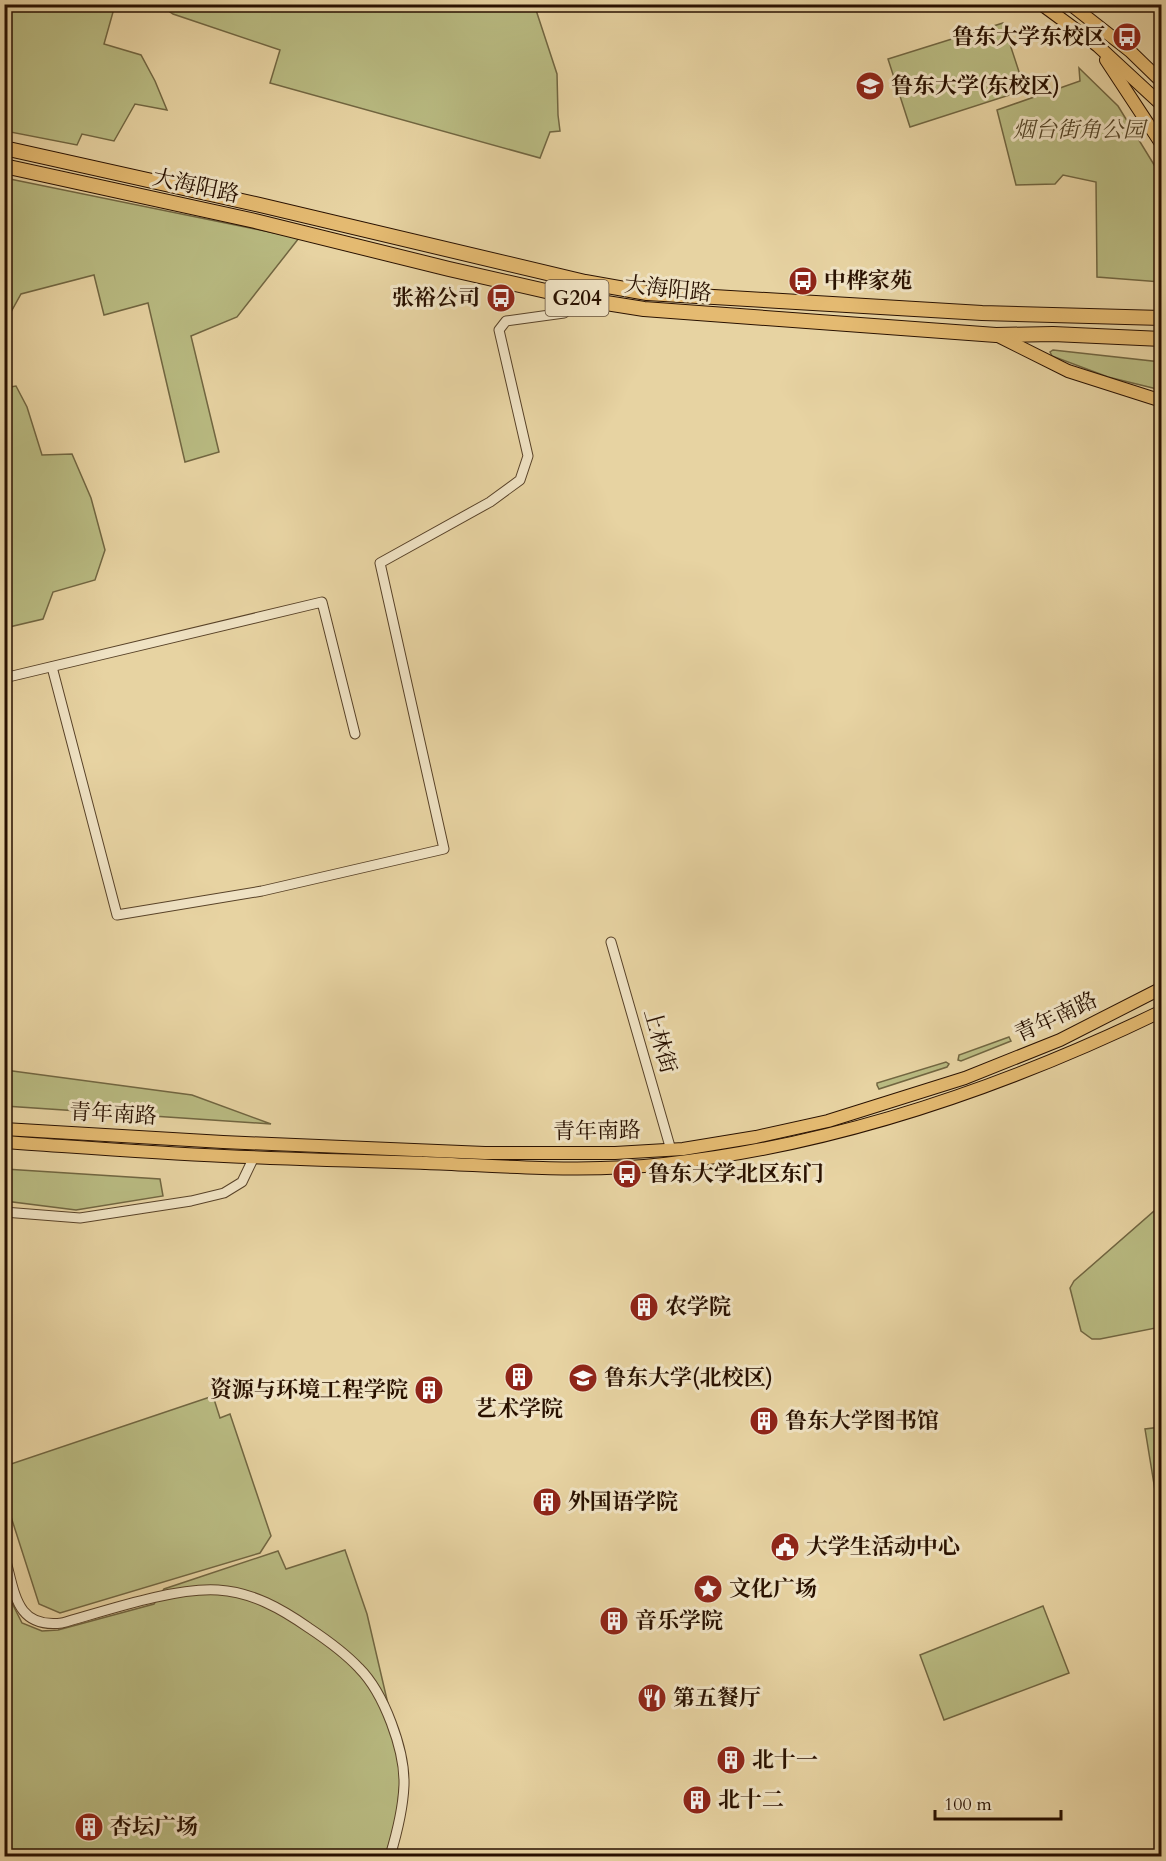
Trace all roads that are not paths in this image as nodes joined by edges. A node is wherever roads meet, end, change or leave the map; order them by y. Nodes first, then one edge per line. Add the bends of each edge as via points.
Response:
1 (1041, 4) edge
2 (1070, 4) edge
3 (1098, 46) junction
4 (1130, 51) junction
5 (1161, 71) edge
6 (1161, 82) edge
7 (1161, 105) edge
8 (1161, 145) edge
9 (4, 148) edge
10 (4, 166) edge
11 (585, 282) junction
12 (581, 298) junction
13 (1161, 318) edge
14 (996, 335) junction
15 (1161, 339) edge
16 (1161, 401) edge
17 (52, 667) junction
18 (4, 678) edge
19 (355, 734) dead end
20 (611, 942) dead end
21 (1161, 988) edge
22 (1161, 1011) edge
23 (4, 1129) edge
24 (4, 1142) edge
25 (671, 1150) junction
26 (254, 1157) junction
27 (4, 1212) edge
28 (4, 1554) edge
29 (390, 1857) edge

1 - 3 main road
2 - 4 main road
3 - 7 main road
3 - 8 main road
4 - 5 main road
4 - 6 main road
9 - 11 highway, 大海阳路 / G204
10 - 12 highway, 大海阳路 / G204
11 - 12 street
11 - 13 highway, 大海阳路 / G204 via 647,293 724,299
12 - 14 highway, 大海阳路 / G204 via 644,309
12 - 17 street via 564,313 506,321 499,330 528,456 520,480 490,502 380,563 444,849 262,891 117,915
14 - 15 highway, 大海阳路 / G204
14 - 16 main road via 1068,371
17 - 18 street
17 - 19 street via 322,602
20 - 25 street, 上林街
21 - 25 main road, 青年南路 via 1051,1044 890,1103 756,1137
22 - 26 main road, 青年南路 via 1020,1074 894,1117 831,1135 684,1162 571,1168
23 - 25 main road, 青年南路 via 485,1153
24 - 26 main road, 青年南路
26 - 27 street via 242,1182 224,1193 191,1201 80,1218
28 - 29 street via 24,1614 35,1622 62,1623 155,1598 216,1590 244,1594 272,1605 335,1646 361,1669 382,1702 402,1758 401,1818

